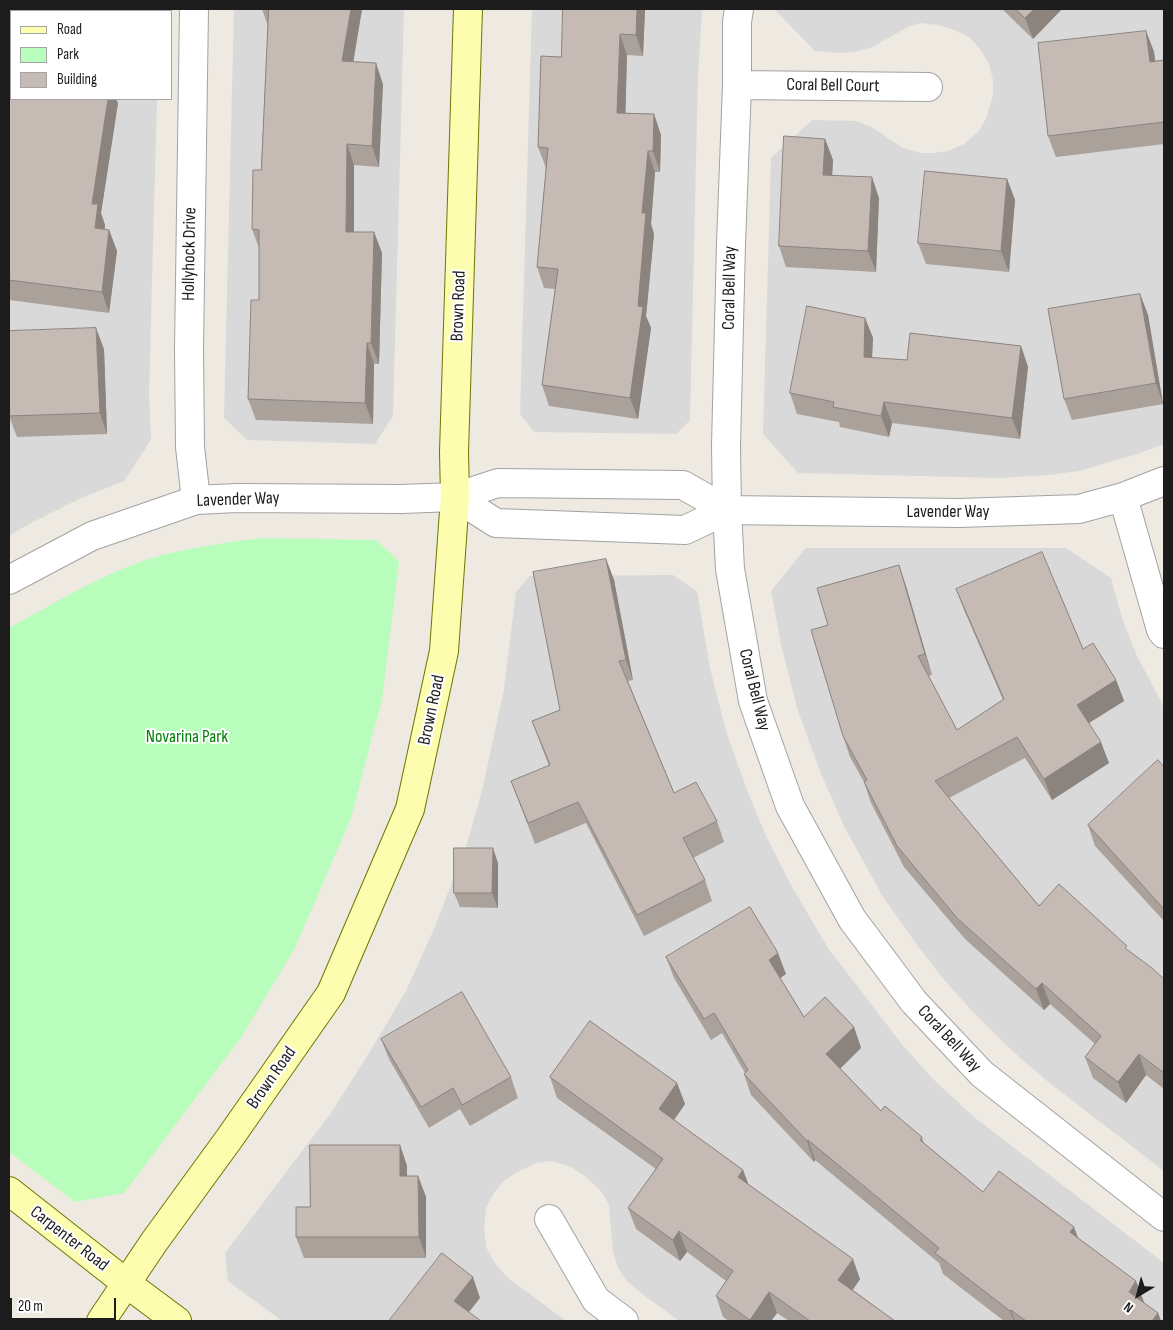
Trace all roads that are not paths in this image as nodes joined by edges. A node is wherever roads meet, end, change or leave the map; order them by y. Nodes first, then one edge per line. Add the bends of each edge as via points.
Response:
1 (194, 9) edge
2 (468, 9) edge
3 (739, 9) edge
4 (737, 85) junction
5 (928, 87) dead end
6 (1164, 481) edge
7 (455, 497) junction
8 (1123, 497) junction
9 (196, 500) junction
10 (727, 510) junction
11 (9, 580) edge
12 (1164, 634) edge
13 (9, 1191) edge
14 (1164, 1217) edge
15 (549, 1219) dead end
16 (126, 1283) junction
17 (101, 1321) edge
18 (177, 1321) edge
19 (624, 1321) edge

1 - 9 street, Hollyhock Drive via 189,349 190,447
2 - 7 street, Brown Road
3 - 4 street, Coral Bell Way
4 - 5 street, Coral Bell Court
4 - 10 street, Coral Bell Way via 730,253
6 - 8 street, Lavender Way
7 - 9 street, Lavender Way
7 - 10 street, Lavender Way via 498,482 683,485
7 - 10 street, Lavender Way via 496,523 686,530
7 - 16 street, Brown Road via 444,651 410,810 331,994
8 - 10 street, Lavender Way via 1078,508 959,513
8 - 12 street
9 - 11 street, Lavender Way via 92,536
10 - 14 street, Coral Bell Way via 730,569 753,701 790,806 852,919 914,1002 982,1074
13 - 16 street, Carpenter Road
15 - 19 street via 596,1300
16 - 17 street, Brown Road
16 - 18 street, Carpenter Road

